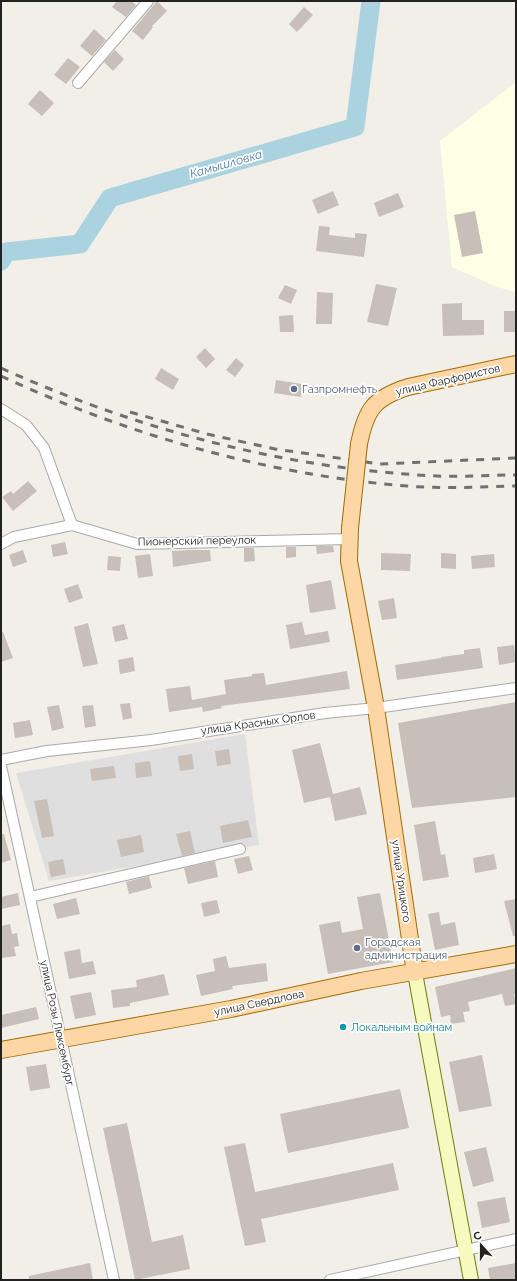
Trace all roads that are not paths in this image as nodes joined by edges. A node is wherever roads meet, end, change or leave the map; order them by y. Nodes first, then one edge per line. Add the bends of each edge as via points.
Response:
1 (148, 1) edge
2 (78, 83) dead end
3 (516, 364) edge
4 (1, 409) edge
5 (359, 444) joint
6 (72, 525) junction
7 (350, 534) junction
8 (1, 544) edge
9 (516, 688) edge
10 (376, 708) junction
11 (1, 760) edge
12 (1, 766) edge
13 (240, 849) dead end
14 (30, 897) junction
15 (516, 954) edge
16 (415, 973) junction
17 (60, 1038) junction
18 (1, 1050) edge
19 (516, 1239) edge
20 (465, 1249) junction
21 (114, 1280) edge
22 (330, 1280) edge
23 (471, 1280) edge

1 - 2 street
3 - 5 main road, улица Фарфористов via 408,387 382,398 368,414
4 - 6 street via 26,425 44,448
5 - 7 main road, улица Урицкого, bridge
6 - 7 street, Пионерский переулок via 137,544
6 - 8 street, Пионерский переулок via 14,537
7 - 10 main road, улица Урицкого via 349,561
9 - 10 street, улица Красных Орлов
10 - 11 street, улица Красных Орлов via 151,740 54,750
10 - 16 main road, улица Урицкого
12 - 14 street, улица Розы Люксембург
13 - 14 street
14 - 17 street, улица Розы Люксембург
15 - 16 main road, улица Свердлова
16 - 17 main road, улица Свердлова via 361,981 231,1009
16 - 20 main road, улица Урицкого
17 - 18 main road, улица Свердлова
17 - 21 street, улица Розы Люксембург
19 - 20 street
20 - 22 street
20 - 23 main road, улица Урицкого

